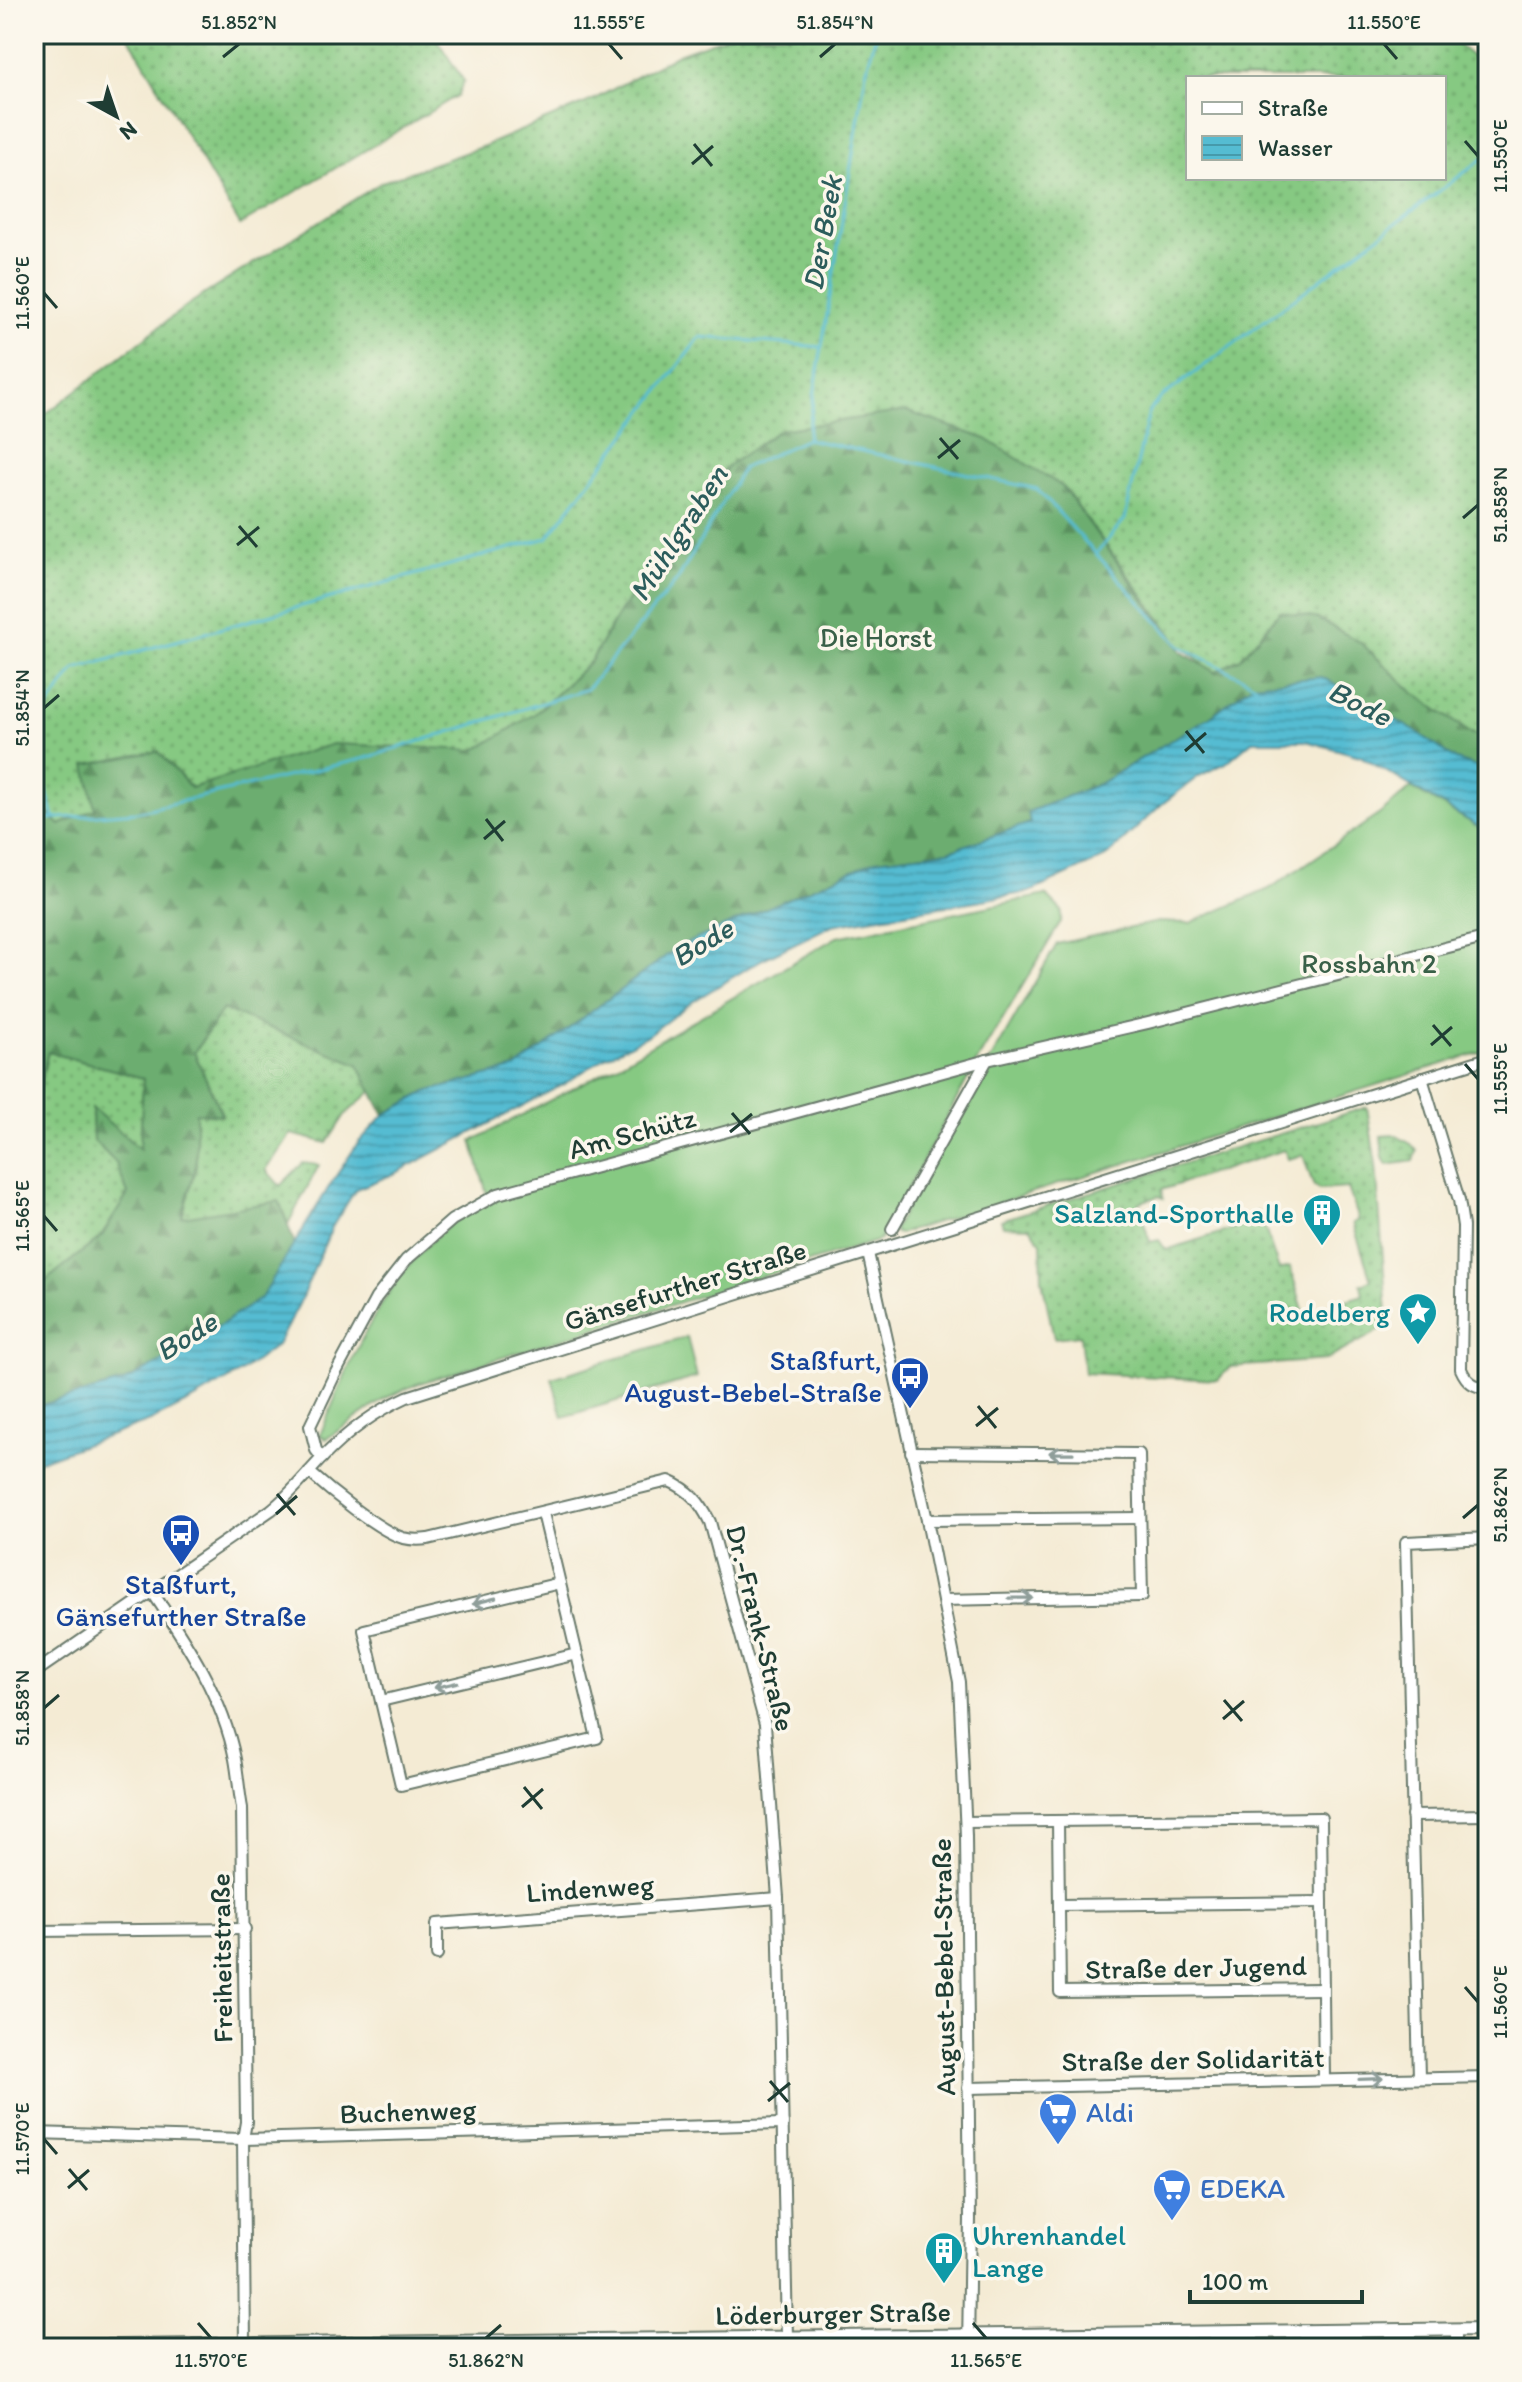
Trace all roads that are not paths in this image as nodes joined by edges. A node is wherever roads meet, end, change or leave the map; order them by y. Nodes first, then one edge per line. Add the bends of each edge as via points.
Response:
1 (1488, 937) edge
2 (1488, 1058) edge
3 (987, 1060) junction
4 (1422, 1078) junction
5 (892, 1229) dead end
6 (868, 1253) junction
7 (1488, 1389) edge
8 (911, 1452) junction
9 (322, 1458) junction
10 (309, 1472) junction
11 (543, 1513) junction
12 (1140, 1518) junction
13 (927, 1520) junction
14 (1488, 1538) edge
15 (560, 1583) junction
16 (153, 1593) junction
17 (943, 1600) junction
18 (577, 1654) junction
19 (34, 1673) edge
20 (381, 1701) junction
21 (1488, 1815) edge
22 (1412, 1816) junction
23 (1058, 1821) junction
24 (966, 1822) junction
25 (778, 1898) junction
26 (1322, 1902) junction
27 (1059, 1905) junction
28 (245, 1929) junction
29 (34, 1931) edge
30 (437, 1955) dead end
31 (1323, 1989) junction
32 (1419, 2077) junction
33 (1488, 2077) edge
34 (1324, 2080) junction
35 (968, 2088) junction
36 (783, 2124) junction
37 (34, 2133) edge
38 (243, 2139) junction
39 (1488, 2329) edge
40 (1456, 2330) junction
41 (787, 2337) junction
42 (968, 2342) edge
43 (245, 2344) junction
44 (653, 2344) edge
45 (34, 2347) edge
46 (80, 2347) edge
47 (1456, 2348) edge

1 - 3 street, Am Schütz
2 - 4 street, Gänsefurther Straße
3 - 5 street
3 - 9 street, Am Schütz via 498,1194 452,1220 406,1260 376,1298 310,1426
4 - 6 street, Gänsefurther Straße
4 - 7 street via 1463,1226 1461,1369 1466,1380
6 - 8 street, August-Bebel-Straße
6 - 9 street, Gänsefurther Straße via 421,1392 370,1418
12 -> 8 street via 1139,1454
8 - 13 street, August-Bebel-Straße
9 - 10 street, Gänsefurther Straße
10 - 11 street, Dr.-Frank-Straße via 403,1538 428,1539
10 - 16 street, Gänsefurther Straße via 271,1510
11 - 15 street
11 - 25 street, Dr.-Frank-Straße via 669,1481 703,1507 765,1724
12 - 13 street
17 -> 12 street via 1142,1596
13 - 17 street, August-Bebel-Straße
14 - 22 street via 1406,1542
15 - 18 street
15 -> 20 street via 364,1630
16 - 19 street, Gänsefurther Straße
16 - 28 street, Freiheitstraße via 214,1696 235,1757 242,1808
17 - 24 street, August-Bebel-Straße via 959,1682
18 -> 20 street
18 - 20 street via 597,1738 491,1764 401,1785
21 - 22 street
22 - 32 street
23 - 24 street, Straße der Jugend
23 - 26 street, Straße der Jugend via 1321,1818
23 - 27 street, Straße der Jugend
24 - 35 street, August-Bebel-Straße
25 - 30 street, Lindenweg via 437,1924
25 - 36 street, Dr.-Frank-Straße
26 - 27 street
26 - 31 street, Straße der Jugend
27 - 31 street, Straße der Jugend via 1060,1992
28 - 29 street
28 - 38 street, Freiheitstraße
31 - 34 street, Straße der Jugend
32 - 33 street, Straße der Solidarität
34 -> 32 street, Straße der Solidarität
34 - 35 street, Straße der Solidarität
35 - 42 street, August-Bebel-Straße
36 - 38 street, Buchenweg
36 - 41 street, Dr.-Frank-Straße
37 - 38 street, Buchenweg
38 - 43 street, Freiheitstraße
39 - 40 street, Löderburger Straße
40 - 42 street, Löderburger Straße
40 - 47 street
41 - 42 street, Löderburger Straße
41 - 44 street, Löderburger Straße
43 - 44 street, Löderburger Straße
43 - 46 street, Löderburger Straße
45 - 46 street, Löderburger Straße

